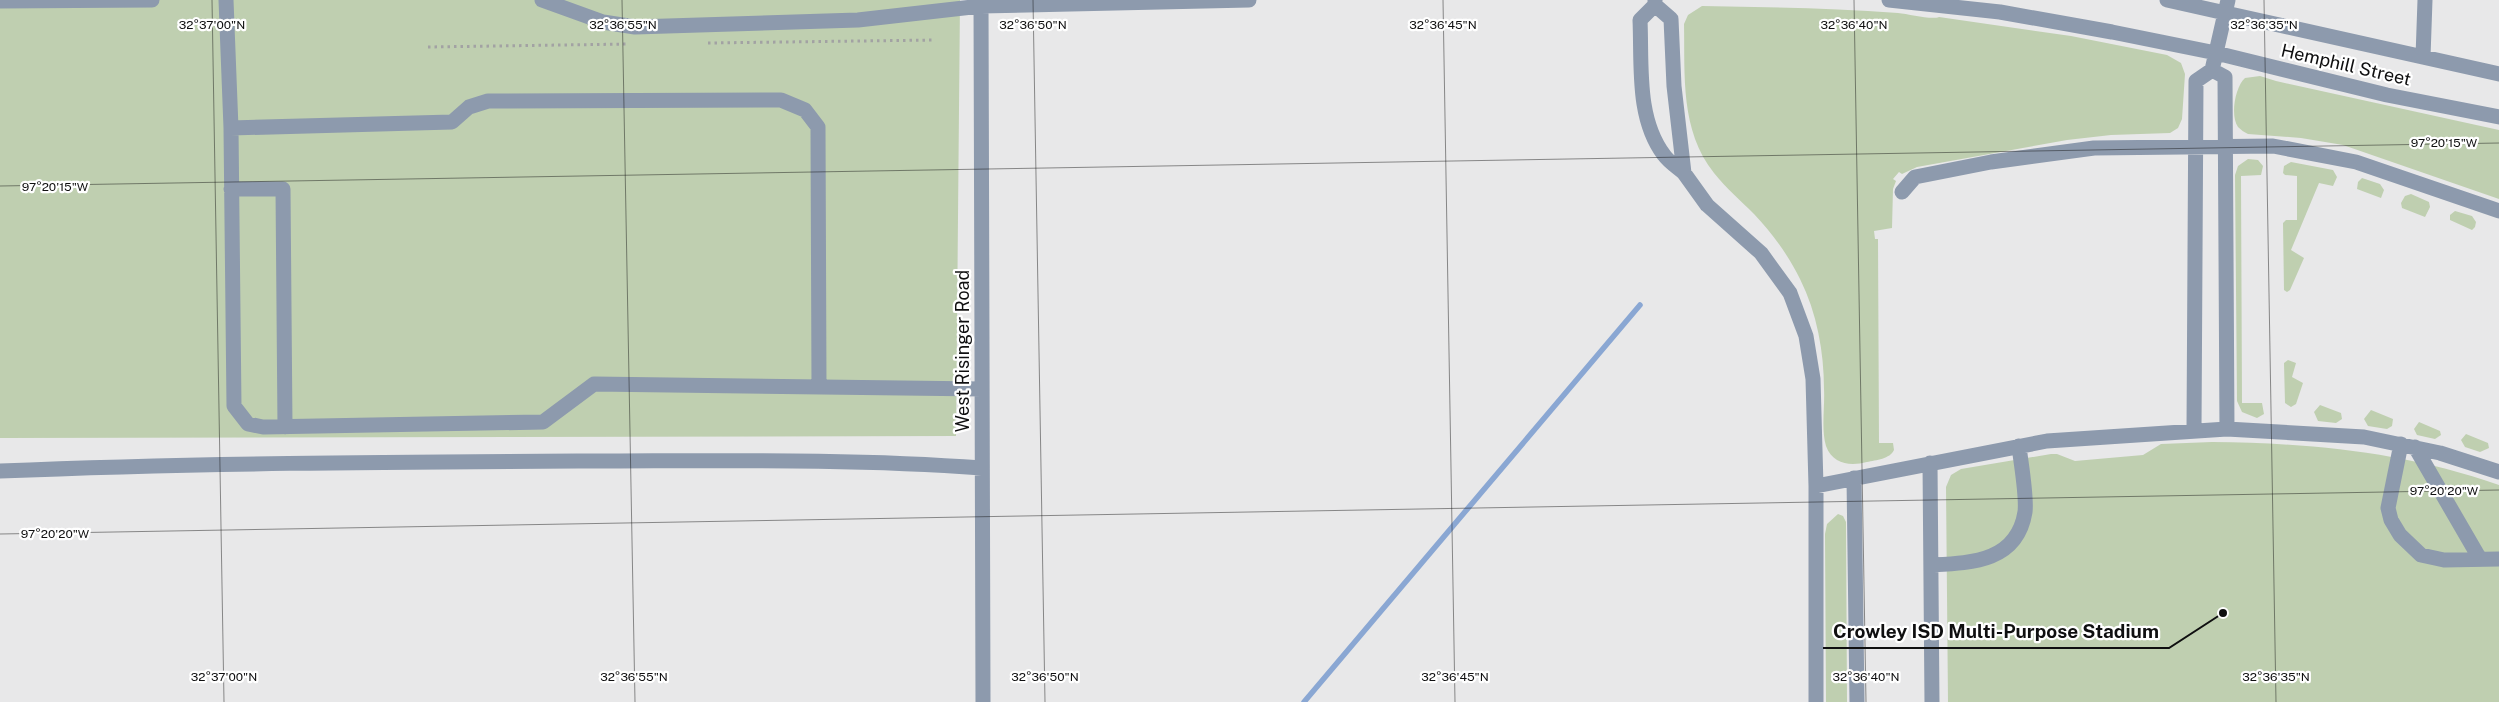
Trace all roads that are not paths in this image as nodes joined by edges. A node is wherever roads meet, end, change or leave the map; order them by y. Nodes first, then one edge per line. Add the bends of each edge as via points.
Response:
1 (152, 0) edge
2 (226, 0) edge
3 (542, 0) edge
4 (1249, 0) edge
5 (1890, 0) edge
6 (2166, 0) edge
7 (2425, 0) edge
8 (0, 1) edge
9 (1655, 2) edge
10 (981, 3) edge
11 (2227, 6) edge
12 (2216, 53) junction
13 (2424, 57) junction
14 (2212, 70) junction
15 (2499, 74) edge
16 (2499, 117) edge
17 (230, 128) junction
18 (2225, 146) junction
19 (2194, 148) junction
20 (1684, 173) junction
21 (231, 189) junction
22 (1902, 192) dead end
23 (2499, 211) edge
24 (819, 386) junction
25 (982, 388) junction
26 (285, 427) junction
27 (2227, 429) junction
28 (2194, 430) junction
29 (2019, 446) junction
30 (2408, 446) junction
31 (1930, 463) junction
32 (982, 468) junction
33 (0, 470) edge
34 (2499, 472) edge
35 (1854, 478) junction
36 (1816, 486) junction
37 (2480, 559) junction
38 (2499, 559) edge
39 (1931, 565) junction
40 (983, 702) edge
41 (1816, 702) edge
42 (1856, 702) edge
43 (1932, 702) edge

1 - 8 street
2 - 17 street
3 - 10 street via 602,22 635,27 858,20
4 - 10 street
5 - 12 street, Hemphill Street via 2000,12
6 - 11 street, Hemphill Street
7 - 13 street
9 - 20 street via 1671,19 1674,86
9 - 20 street via 1640,20 1647,123 1664,155
10 - 25 street, West Risinger Road
11 - 12 street
11 - 13 street, Hemphill Street
12 - 14 street
12 - 16 street, Hemphill Street via 2387,95
13 - 15 street, Hemphill Street
14 - 18 street via 2225,77
14 - 19 street via 2196,80
17 - 21 street
17 - 24 street via 452,122 469,107 488,101 782,100 805,110 818,127
18 - 19 street
18 - 23 street via 2284,147 2342,158
18 - 27 street
19 - 22 street via 2094,148 1992,162 1915,177
19 - 28 street
20 - 36 street via 1707,205 1761,253 1790,293 1806,336 1813,379
21 - 26 street via 234,406 248,424
21 - 26 street via 283,189
24 - 25 street
24 - 26 street via 594,384 543,422
25 - 32 street, West Risinger Road
27 - 28 street
27 - 30 street via 2364,437
28 - 29 street
29 - 31 street
29 - 39 street via 2025,511 2016,538 2001,552 1974,562
30 - 34 street
30 - 37 street
30 - 37 street via 2388,508 2400,535 2421,554 2444,560
31 - 35 street
31 - 39 street
32 - 33 street via 902,462 749,461 173,464
32 - 40 street, West Risinger Road
35 - 36 street
35 - 42 street
36 - 41 street
37 - 38 street
39 - 43 street

